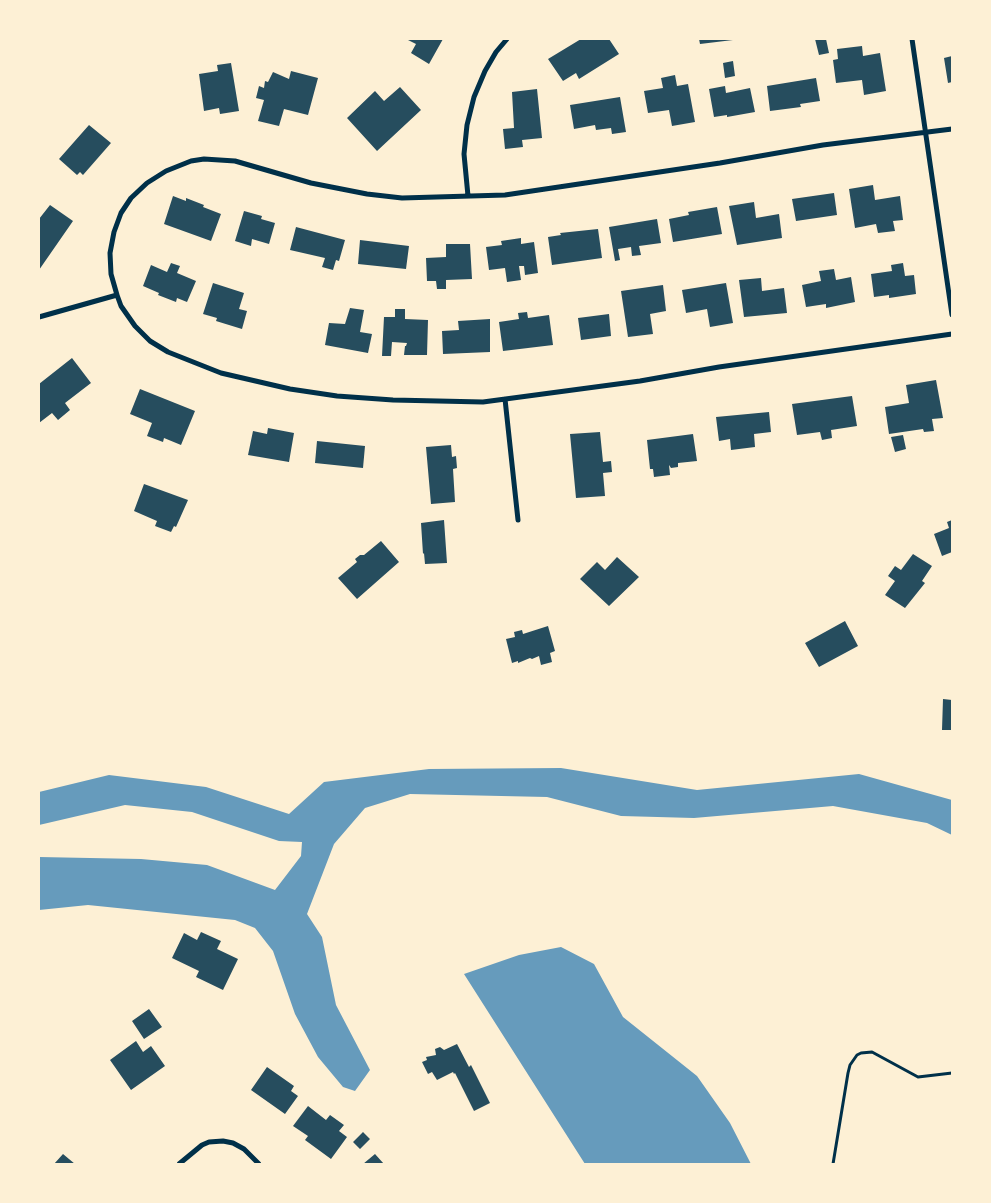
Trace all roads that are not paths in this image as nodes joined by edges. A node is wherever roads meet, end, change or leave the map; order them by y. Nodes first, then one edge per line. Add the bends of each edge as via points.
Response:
1 (507, 39) edge
2 (912, 39) edge
3 (952, 129) edge
4 (925, 133) junction
5 (468, 196) junction
6 (117, 295) junction
7 (952, 316) edge
8 (39, 317) edge
9 (952, 334) edge
10 (505, 399) junction
11 (518, 520) dead end
12 (179, 1164) edge
13 (259, 1164) edge

1 - 5 street via 485,71 467,125 464,154
2 - 4 street
3 - 4 street
4 - 5 street via 505,195
4 - 7 street
5 - 6 street via 402,198 367,194 311,183 235,161 204,158 191,161 148,183 131,198 121,213 110,253
6 - 8 street
6 - 10 street via 135,326 150,341 168,352 221,372 290,389 337,396 474,402
9 - 10 street via 719,367 640,382
10 - 11 street
12 - 13 street via 202,1145 222,1141 244,1149

